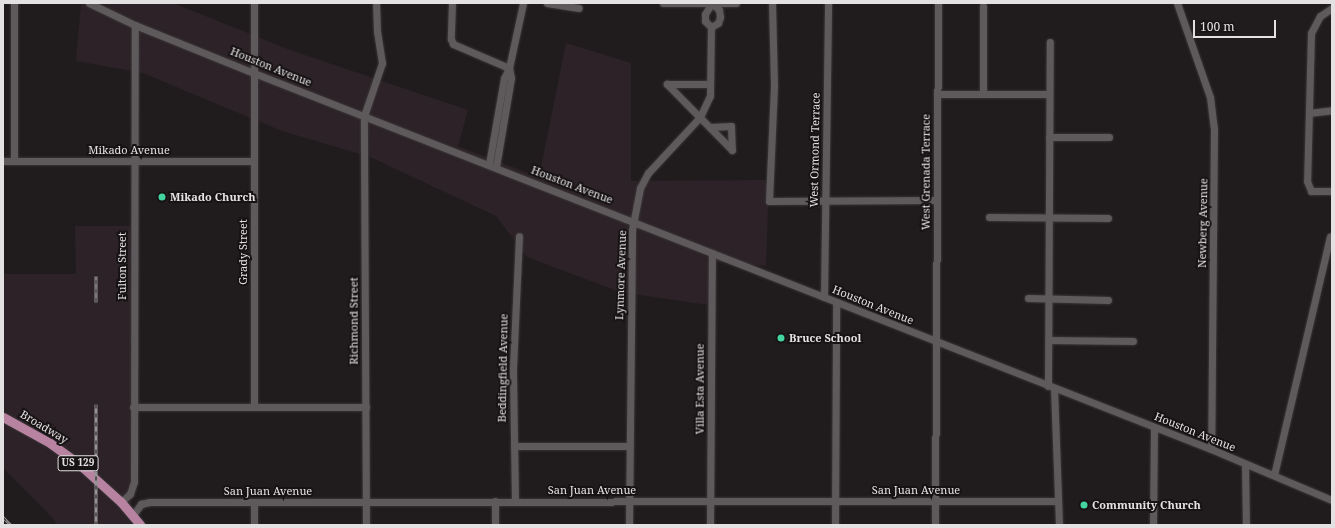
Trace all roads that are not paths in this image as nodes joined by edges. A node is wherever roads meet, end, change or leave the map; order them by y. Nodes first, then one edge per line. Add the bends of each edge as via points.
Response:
1 (14, 3) edge
2 (89, 3) edge
3 (254, 3) edge
4 (376, 3) edge
5 (452, 3) edge
6 (522, 3) edge
7 (547, 3) edge
8 (663, 3) edge
9 (712, 3) edge
10 (736, 3) edge
11 (772, 3) edge
12 (828, 3) edge
13 (938, 3) edge
14 (1176, 3) edge
15 (101, 6) edge
16 (983, 6) dead end
17 (580, 8) dead end
18 (1332, 8) edge
19 (135, 25) junction
20 (711, 27) junction
21 (1050, 42) dead end
22 (509, 68) junction
23 (254, 73) junction
24 (710, 84) junction
25 (937, 94) junction
26 (983, 94) junction
27 (1049, 94) junction
28 (1332, 110) edge
29 (1309, 113) junction
30 (364, 116) junction
31 (700, 117) junction
32 (710, 127) dead end
33 (1050, 137) junction
34 (1109, 137) dead end
35 (3, 161) edge
36 (14, 161) junction
37 (254, 161) junction
38 (133, 162) junction
39 (493, 165) junction
40 (1332, 191) edge
41 (937, 200) junction
42 (825, 201) junction
43 (989, 218) dead end
44 (1049, 218) junction
45 (1108, 218) dead end
46 (635, 221) junction
47 (519, 236) dead end
48 (1330, 236) dead end
49 (712, 253) junction
50 (824, 297) junction
51 (1028, 298) dead end
52 (1049, 298) junction
53 (1108, 300) dead end
54 (836, 302) junction
55 (1049, 340) junction
56 (1133, 340) dead end
57 (936, 342) junction
58 (1051, 387) junction
59 (366, 407) junction
60 (133, 408) junction
61 (254, 408) junction
62 (3, 417) edge
63 (1154, 427) junction
64 (514, 446) junction
65 (629, 446) junction
66 (1211, 449) junction
67 (1245, 464) junction
68 (1274, 475) junction
69 (1332, 500) edge
70 (495, 501) junction
71 (515, 501) junction
72 (934, 501) junction
73 (1058, 501) junction
74 (121, 502) junction
75 (254, 502) junction
76 (366, 502) junction
77 (628, 502) junction
78 (710, 502) junction
79 (835, 502) junction
80 (133, 515) junction
81 (140, 525) edge
82 (254, 525) edge
83 (366, 525) edge
84 (495, 525) edge
85 (629, 525) edge
86 (710, 525) edge
87 (835, 525) edge
88 (934, 525) edge
89 (1059, 525) edge
90 (1153, 525) edge
91 (1246, 525) edge

1 - 36 street
2 - 15 street, Houston Avenue
3 - 23 street, Grady Street
4 - 30 street, Richmond Street via 382,63
5 - 22 street via 453,44
6 - 22 street
7 - 17 street
8 - 9 street
9 - 10 street
9 - 20 street, Lynmore Avenue via 705,14 705,21
9 - 20 street, Lynmore Avenue via 720,17 718,23
11 - 42 street via 774,86 769,201
12 - 42 street, West Ormond Terrace
13 - 25 street, West Grenada Terrace
14 - 66 street, Newberg Avenue via 1210,96 1214,128
15 - 19 street, Houston Avenue
16 - 26 street
18 - 29 street via 1320,16 1311,33
19 - 23 street, Houston Avenue
19 - 38 street, Fulton Street
20 - 24 street, Lynmore Avenue
21 - 27 street
22 - 39 street via 504,78
23 - 30 street, Houston Avenue
23 - 37 street, Grady Street
24 - 31 street, Lynmore Avenue via 710,96
24 - 31 street via 667,84
25 - 26 street
25 - 41 street, West Grenada Terrace
26 - 27 street
27 - 33 street
28 - 29 street
29 - 40 street via 1308,188 1311,191
30 - 39 street, Houston Avenue
30 - 59 street, Richmond Street
31 - 32 street
31 - 46 street, Lynmore Avenue via 648,173 640,188
33 - 34 street
33 - 44 street
35 - 36 street, Mikado Avenue
36 - 38 street, Mikado Avenue
37 - 38 street, Mikado Avenue
37 - 61 street, Grady Street
38 - 60 street, Fulton Street
39 - 46 street, Houston Avenue
41 - 42 street
41 - 57 street, West Grenada Terrace
42 - 50 street, West Ormond Terrace
43 - 44 street
44 - 45 street
44 - 52 street
46 - 49 street, Houston Avenue
46 - 65 street, Lynmore Avenue via 631,241
47 - 64 street, Beddingfield Avenue via 513,341
48 - 68 street
49 - 50 street, Houston Avenue
49 - 78 street, Villa Esta Avenue
50 - 54 street, Houston Avenue
51 - 52 street
52 - 53 street
52 - 55 street
54 - 57 street, Houston Avenue
54 - 79 street
55 - 56 street
55 - 58 street
57 - 58 street, Houston Avenue
57 - 72 street, West Grenada Terrace
58 - 63 street, Houston Avenue
58 - 73 street
59 - 61 street
59 - 76 street, Richmond Street
60 - 61 street
60 - 74 street, Fulton Street via 133,489
62 - 74 main road, Broadway / US 129 via 65,453
63 - 66 street, Houston Avenue
63 - 90 street
64 - 65 street
64 - 71 street, Beddingfield Avenue
65 - 77 street, Lynmore Avenue
66 - 67 street, Houston Avenue
67 - 68 street, Houston Avenue
67 - 91 street
68 - 69 street, Houston Avenue
70 - 71 street, San Juan Avenue
70 - 76 street, San Juan Avenue
70 - 84 street
71 - 77 street, San Juan Avenue
72 - 73 street, San Juan Avenue
72 - 79 street, San Juan Avenue
72 - 88 street, West Grenada Terrace
73 - 89 street
74 - 80 main road, Broadway / US 129
75 - 76 street, San Juan Avenue
75 - 80 street, San Juan Avenue via 144,503
75 - 82 street
76 - 83 street, Richmond Street
77 - 78 street, San Juan Avenue
77 - 85 street, Lynmore Avenue
78 - 79 street, San Juan Avenue
78 - 86 street, Villa Esta Avenue
79 - 87 street
80 - 81 main road, Broadway / US 129

